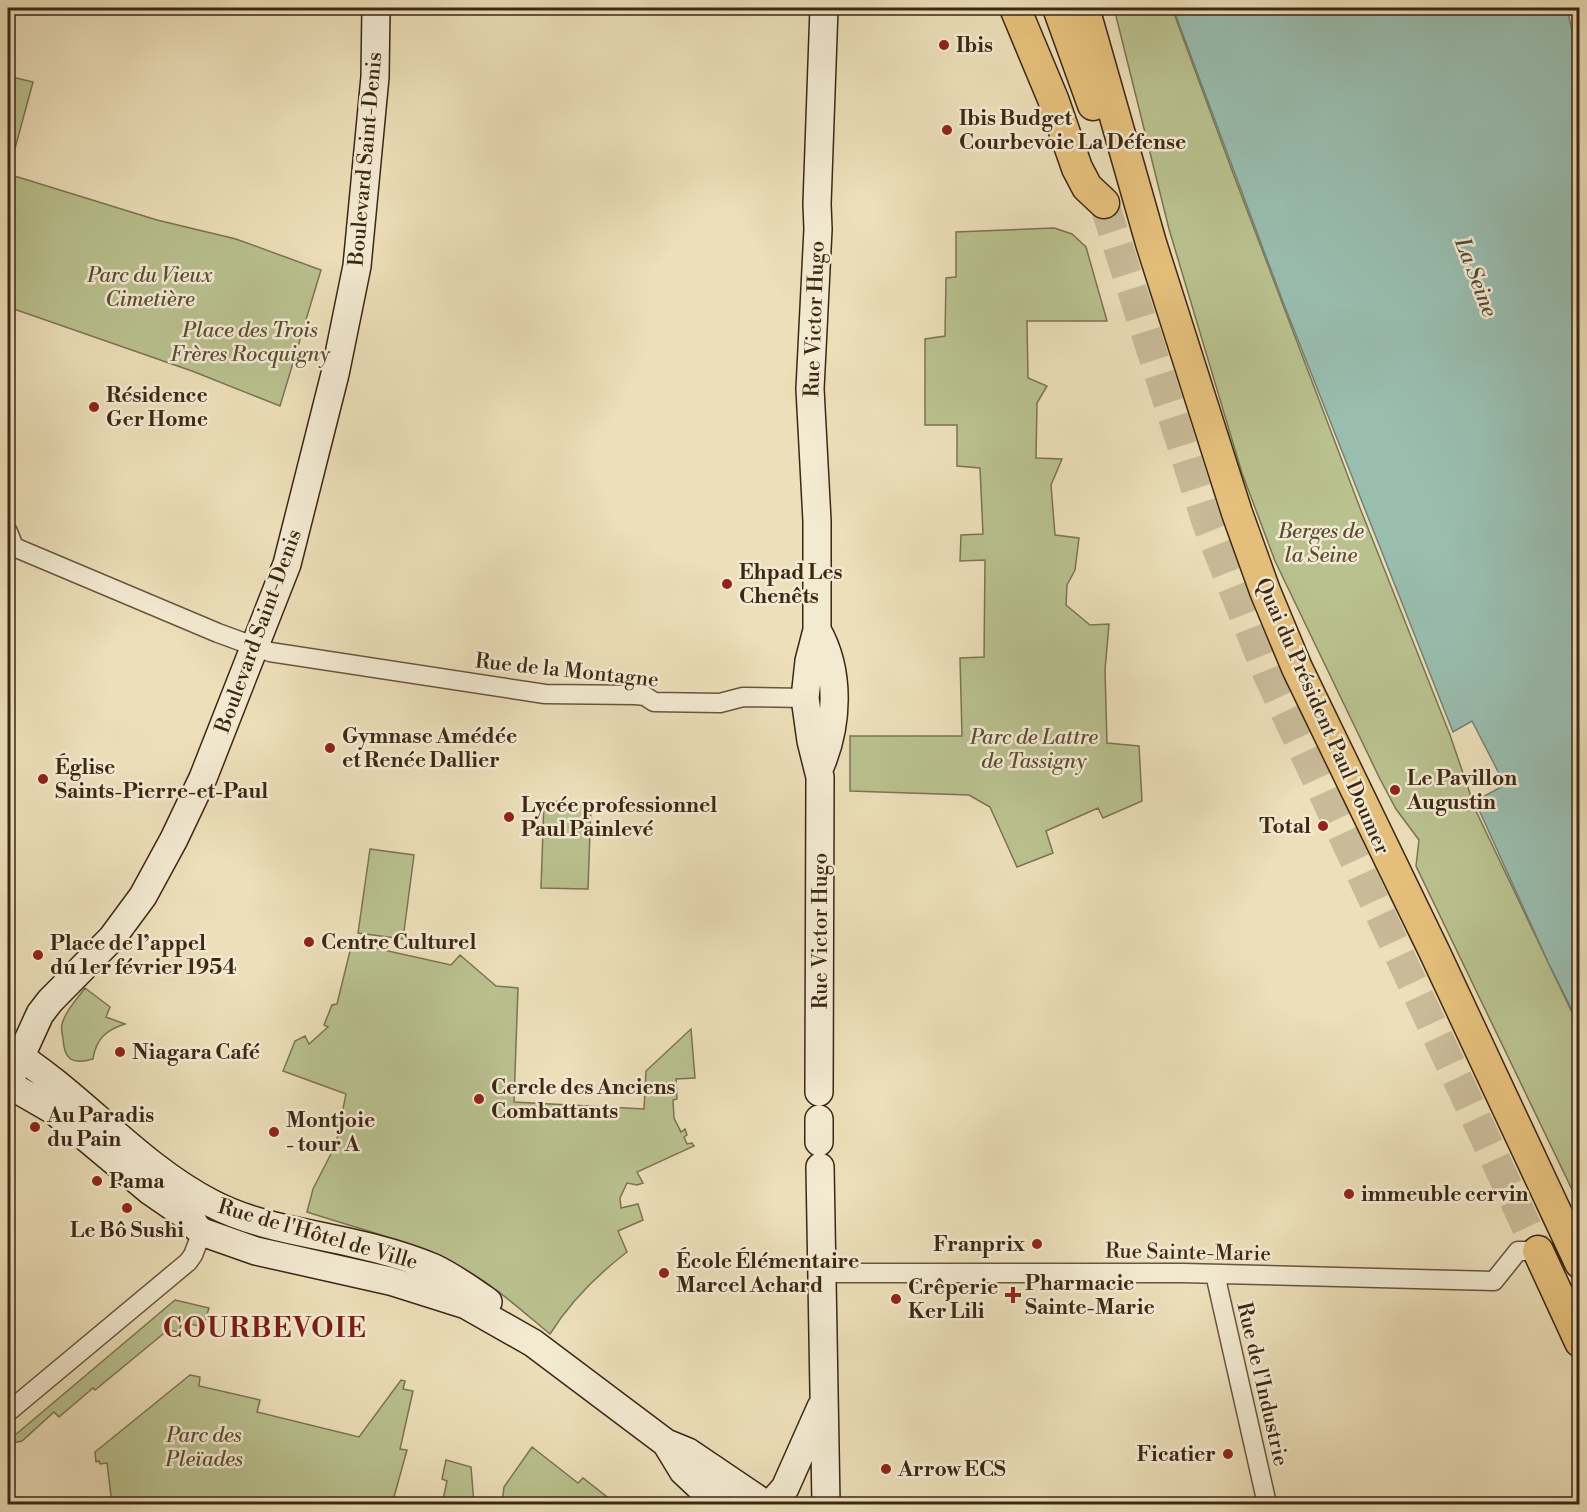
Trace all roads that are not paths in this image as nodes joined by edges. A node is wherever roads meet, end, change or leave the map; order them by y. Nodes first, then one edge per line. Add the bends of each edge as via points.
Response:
1 (375, 8) edge
2 (824, 8) edge
3 (1015, 8) edge
4 (1032, 8) edge
5 (1058, 8) edge
6 (1084, 8) edge
7 (1151, 243) junction
8 (11, 540) edge
9 (817, 630) junction
10 (255, 647) junction
11 (806, 698) junction
12 (819, 770) junction
13 (13, 1053) edge
14 (8, 1084) edge
15 (819, 1092) dead end
16 (819, 1143) dead end
17 (211, 1203) junction
18 (202, 1232) junction
19 (1538, 1251) joint
20 (1580, 1263) edge
21 (823, 1273) junction
22 (1215, 1274) junction
23 (1580, 1342) edge
24 (533, 1343) junction
25 (824, 1401) junction
26 (8, 1412) edge
27 (666, 1443) junction
28 (718, 1504) edge
29 (765, 1504) edge
30 (771, 1504) edge
31 (826, 1504) edge
32 (1268, 1504) edge

1 - 10 main road, Boulevard Saint-Denis via 375,77 357,266 335,374 286,564
2 - 9 main road, Rue Victor Hugo via 810,389 817,522
3 - 4 main road via 1077,168 1104,203
5 - 7 main road via 1124,187
6 - 7 main road, Quai du Président Paul Doumer
7 - 20 main road, Quai du Président Paul Doumer via 1236,513 1292,657
8 - 10 street, Rue de la Montagne
9 - 11 main road, Rue Victor Hugo
9 - 12 main road, Rue Victor Hugo via 830,663 833,688 830,739
10 - 11 street, Rue de la Montagne via 545,694 636,695 654,702
10 - 13 main road, Boulevard Saint-Denis via 203,778 143,896 112,938 50,1001
11 - 12 main road, Rue Victor Hugo
12 - 15 main road, Rue Victor Hugo
13 - 14 main road, Boulevard Saint-Denis
13 - 17 main road, Rue de l'Hôtel de Ville via 73,1096 186,1189
14 - 18 main road, Rue de l'Hôtel de Ville via 71,1123 150,1191 187,1215
16 - 21 main road
17 - 18 main road
17 - 24 main road, Rue de l'Hôtel de Ville via 262,1222 434,1268 491,1305
18 - 24 main road, Rue de l'Hôtel de Ville via 256,1251 445,1297
18 - 26 street via 188,1262
19 - 22 street, Rue Sainte-Marie via 1518,1251 1494,1281
19 - 23 main road
21 - 22 street, Rue Sainte-Marie
21 - 25 main road
22 - 32 street, Rue de l'Industrie
24 - 27 main road, Rue de l'Hôtel de Ville
25 - 30 main road via 784,1488
25 - 31 main road
27 - 28 main road, Rue de l'Hôtel de Ville via 682,1471
27 - 29 main road, Rue de l'Hôtel de Ville via 688,1452

